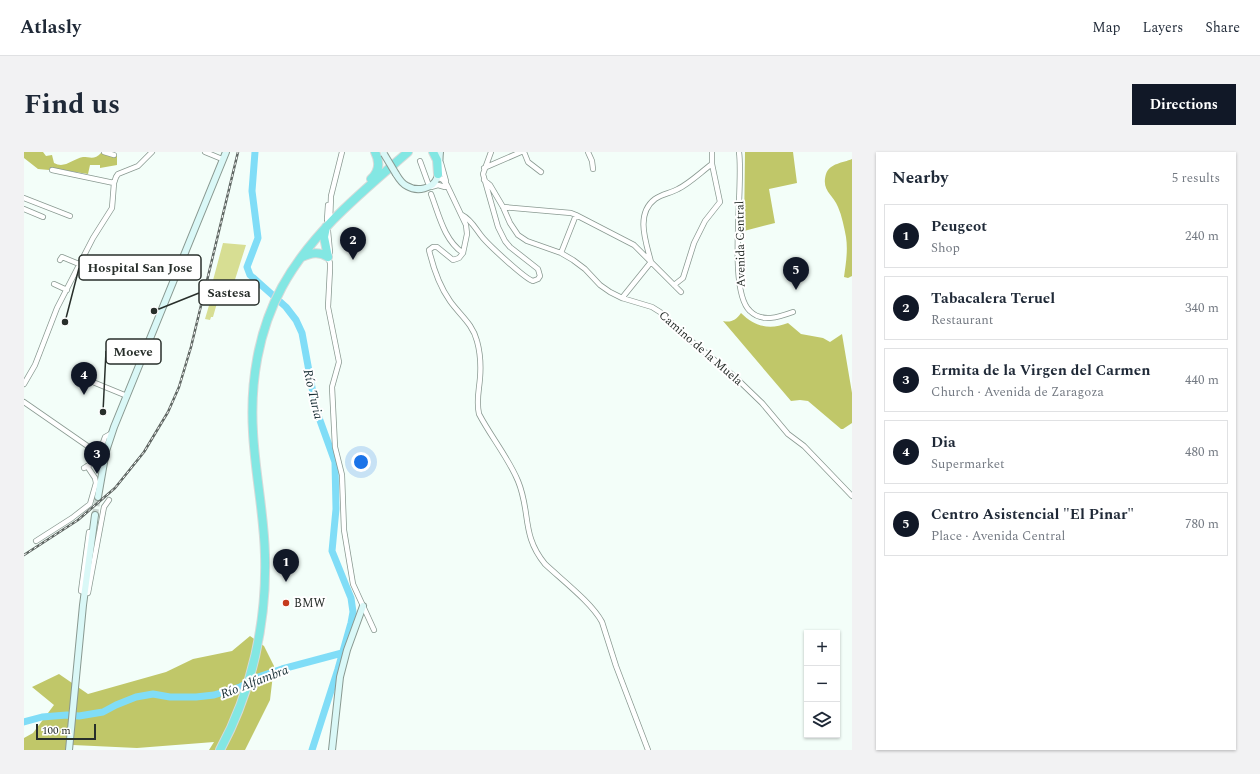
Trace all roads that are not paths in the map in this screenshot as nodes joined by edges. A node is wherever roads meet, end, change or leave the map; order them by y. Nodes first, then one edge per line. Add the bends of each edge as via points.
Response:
1 (104, 152) edge
2 (152, 152) edge
3 (205, 152) edge
4 (226, 152) edge
5 (342, 152) edge
6 (375, 152) edge
7 (403, 152) edge
8 (408, 152) edge
9 (492, 152) edge
10 (523, 152) edge
11 (588, 152) edge
12 (712, 152) edge
13 (739, 152) edge
14 (383, 153) edge
15 (437, 154) edge
16 (114, 155) dead end
17 (222, 159) junction
18 (420, 161) dead end
19 (712, 164) junction
20 (484, 168) junction
21 (593, 169) dead end
22 (52, 170) dead end
23 (541, 172) dead end
24 (382, 175) junction
25 (437, 176) junction
26 (484, 180) junction
27 (114, 183) junction
28 (427, 185) junction
29 (447, 187) junction
30 (432, 194) dead end
31 (24, 198) edge
32 (503, 207) junction
33 (24, 209) edge
34 (341, 212) junction
35 (462, 215) junction
36 (576, 215) junction
37 (70, 216) dead end
38 (43, 217) dead end
39 (328, 225) junction
40 (463, 253) junction
41 (561, 253) junction
42 (301, 257) junction
43 (60, 260) dead end
44 (329, 260) junction
45 (651, 262) junction
46 (80, 264) junction
47 (54, 284) dead end
48 (674, 285) junction
49 (67, 290) junction
50 (681, 292) dead end
51 (622, 298) junction
52 (793, 312) dead end
53 (83, 378) dead end
54 (24, 384) edge
55 (127, 396) junction
56 (24, 402) edge
57 (112, 433) junction
58 (99, 454) junction
59 (852, 496) edge
60 (98, 498) tunnel mouth
61 (109, 500) dead end
62 (95, 515) tunnel mouth
63 (89, 532) dead end
64 (36, 541) dead end
65 (85, 593) junction
66 (363, 606) junction
67 (374, 630) dead end
68 (69, 750) edge
69 (220, 750) edge
70 (332, 750) edge
71 (648, 750) edge

1 - 16 street
2 - 27 street via 138,166 118,174
3 - 17 street
4 - 17 main road
5 - 39 street via 331,196
6 - 34 highway via 379,167 377,173
7 - 24 highway
8 - 24 highway
9 - 20 street
10 - 20 street
10 - 23 street via 528,162
11 - 21 street
12 - 19 street
13 - 52 street, Avenida Central via 738,258 742,300 749,311 764,318 774,318
14 - 28 main road, bridge via 404,184 418,189
15 - 25 highway
15 - 29 street
17 - 55 main road
18 - 28 street
19 - 45 street via 678,189 654,200 648,208 643,226
19 - 48 street via 720,202 705,220 683,278
20 - 26 street
22 - 27 street
24 - 34 highway
25 - 28 main road via 433,184
25 - 29 street
26 - 32 street, Camino de la Muela via 490,185
26 - 35 street via 500,233 510,247 538,269 538,279 533,281 523,276 483,237 469,219
27 - 46 street via 112,208
28 - 29 street
29 - 35 street
30 - 40 street via 448,237
31 - 37 street
32 - 36 street
32 - 41 street, Camino de la Muela via 514,229 522,238
33 - 38 street
34 - 39 highway
35 - 40 street via 467,230
36 - 41 street
36 - 45 street via 634,245
39 - 42 highway
39 - 44 highway via 324,237
40 - 71 street via 456,260 437,247 433,246 429,250 442,290 471,326 477,342 480,368 477,400 479,414 518,480 528,534 539,557 599,616
41 - 51 street, Camino de la Muela via 585,269 606,290
42 - 44 highway via 316,253 324,255
42 - 69 highway via 273,306 254,375 252,432 263,525 265,582 260,634 250,673 238,710
43 - 46 street via 62,257
44 - 66 street via 328,307 339,362 332,385 335,447 342,475 344,530 354,584
45 - 48 street
45 - 51 street
46 - 49 street
47 - 49 street
48 - 50 street
49 - 54 street
51 - 59 street, Camino de la Muela via 648,305 660,312 728,370 788,434 804,446
53 - 55 street
55 - 57 main road
56 - 58 street
57 - 58 street via 105,437
57 - 60 main road
58 - 64 street via 85,467 95,478 96,483 90,504
61 - 65 street via 104,507 88,593
62 - 65 main road
63 - 65 street via 81,591
65 - 68 main road
66 - 67 street
66 - 70 main road via 340,677

